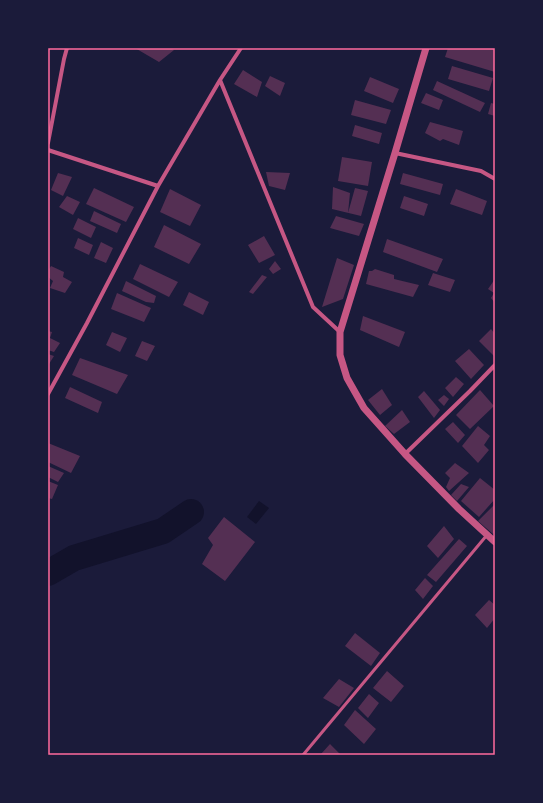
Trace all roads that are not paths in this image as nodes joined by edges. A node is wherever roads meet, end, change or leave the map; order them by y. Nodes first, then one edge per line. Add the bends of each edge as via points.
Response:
1 (67, 48) edge
2 (241, 48) edge
3 (426, 48) edge
4 (220, 80) junction
5 (48, 143) edge
6 (48, 150) edge
7 (395, 154) junction
8 (495, 179) edge
9 (158, 186) junction
10 (340, 332) junction
11 (495, 365) edge
12 (48, 394) edge
13 (405, 454) junction
14 (487, 535) junction
15 (495, 542) edge
16 (303, 755) edge

1 - 5 street
2 - 4 street
3 - 7 street
4 - 9 street
4 - 10 street via 313,307
6 - 9 street
7 - 8 street via 481,171
7 - 10 street
9 - 12 street
10 - 13 street via 340,355 347,378 364,408
11 - 13 street
13 - 14 street
14 - 15 street
14 - 16 lane

